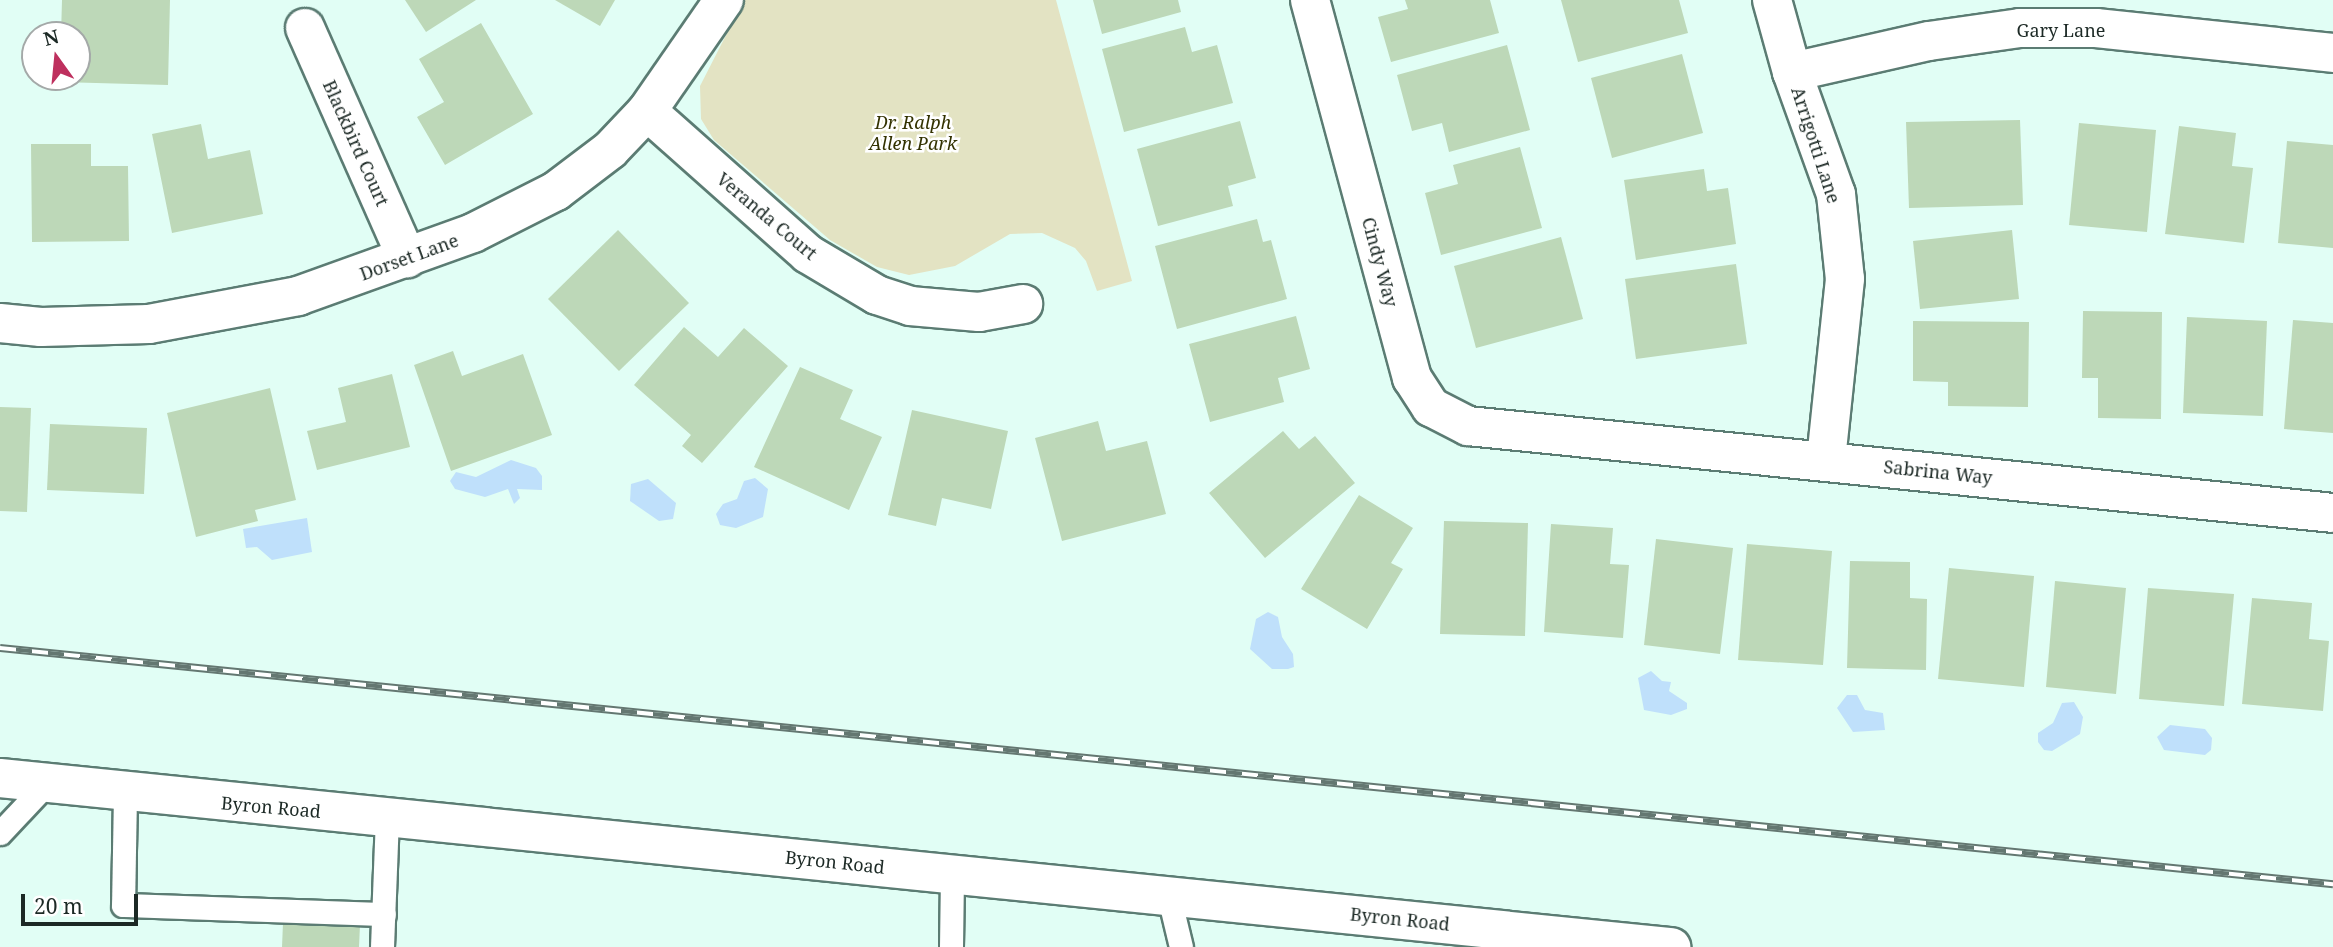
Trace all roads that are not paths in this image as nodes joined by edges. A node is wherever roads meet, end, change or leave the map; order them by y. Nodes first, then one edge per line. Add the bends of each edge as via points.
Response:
1 (723, 0) edge
2 (1310, 0) edge
3 (1772, 0) edge
4 (305, 28) dead end
5 (2333, 52) edge
6 (1792, 72) junction
7 (647, 111) junction
8 (407, 258) junction
9 (1023, 304) dead end
10 (0, 323) edge
11 (1542, 433) joint
12 (1826, 460) junction
13 (2333, 513) edge
14 (0, 778) edge
15 (47, 783) junction
16 (125, 794) junction
17 (387, 817) junction
18 (0, 833) edge
19 (952, 874) junction
20 (1169, 897) junction
21 (384, 914) junction
22 (382, 947) edge
23 (951, 947) edge
24 (1181, 947) edge
25 (1671, 947) edge

1 - 7 street, Dorset Lane
2 - 11 street, Cindy Way via 1412,378 1431,407 1468,426
3 - 6 street, Arrigotti Lane
4 - 8 street, Blackbird Court
5 - 6 street, Gary Lane via 2096,28 2020,28 1929,41
6 - 12 street, Arrigotti Lane via 1836,194 1845,279
7 - 8 street, Dorset Lane via 610,150 556,191 473,233
7 - 9 street, Veranda Court via 808,254 877,295 910,306 979,312
8 - 10 street, Dorset Lane via 298,296 149,324 41,327
11 - 12 street, Sabrina Way
12 - 13 street, Sabrina Way
14 - 15 street, Byron Road
15 - 16 street, Byron Road
15 - 18 lane
16 - 17 street, Byron Road
16 - 21 lane via 123,905
17 - 19 street, Byron Road
17 - 21 lane
19 - 20 street, Byron Road
19 - 23 lane
20 - 24 lane
20 - 25 street, Byron Road
21 - 22 lane

